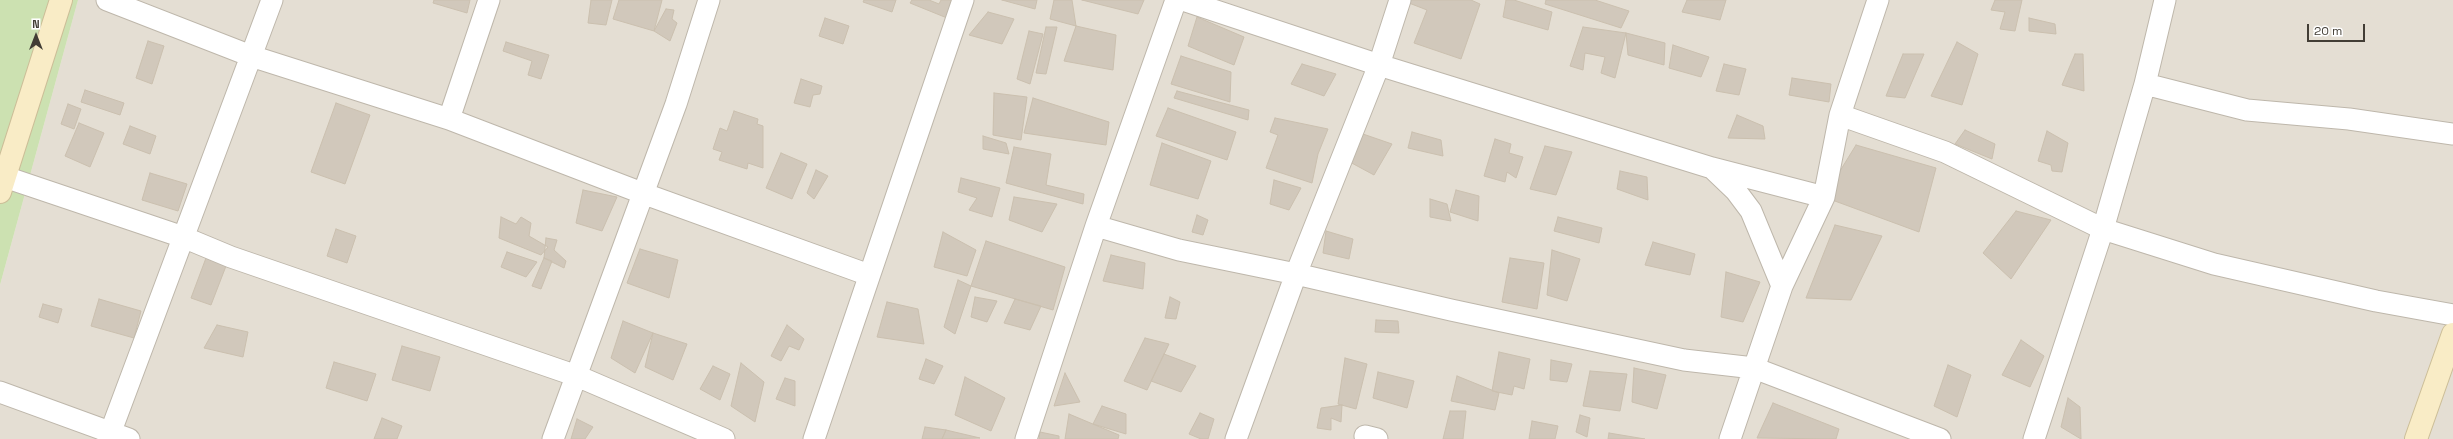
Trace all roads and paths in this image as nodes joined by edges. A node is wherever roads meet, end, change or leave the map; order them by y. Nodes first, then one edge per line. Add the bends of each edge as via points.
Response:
1 (61, 0) edge
2 (107, 0) edge
3 (272, 0) edge
4 (489, 0) edge
5 (709, 0) edge
6 (963, 0) edge
7 (1176, 0) edge
8 (1182, 0) edge
9 (1400, 0) edge
10 (1878, 0) edge
11 (2165, 0) edge
12 (251, 56) junction
13 (1379, 65) junction
14 (2145, 84) junction
15 (1840, 115) junction
16 (449, 120) junction
17 (2453, 134) edge
18 (1712, 168) junction
19 (3, 185) edge
20 (642, 194) junction
21 (1824, 197) junction
22 (1096, 226) junction
23 (2103, 229) junction
24 (183, 237) junction
25 (1296, 274) junction
26 (869, 275) junction
27 (1782, 286) junction
28 (2453, 315) edge
29 (2453, 334) edge
30 (1754, 368) junction
31 (577, 376) junction
32 (0, 392) edge
33 (116, 437) edge
34 (553, 439) edge
35 (724, 439) edge
36 (814, 439) edge
37 (1026, 439) edge
38 (1236, 439) edge
39 (1730, 439) edge
40 (1940, 439) edge
41 (2034, 439) edge
42 (2416, 439) edge

1 - 19 street
2 - 12 street
3 - 12 street
4 - 16 street
5 - 20 street via 676,104
6 - 26 street
7 - 22 street
8 - 13 street
9 - 13 street
10 - 15 street
11 - 14 street
12 - 16 street
12 - 24 street
13 - 18 street
13 - 25 street
14 - 17 street via 2247,110
14 - 23 street
15 - 21 street
15 - 23 street via 1945,152
16 - 20 street
18 - 21 street
18 - 27 street via 1736,191 1751,211
19 - 24 street
20 - 26 street
20 - 31 street
21 - 27 street
22 - 25 street via 1179,250
22 - 37 street
23 - 28 street via 2214,264 2376,301
23 - 41 street
24 - 31 street via 231,257
24 - 33 street
25 - 30 street via 1676,358
25 - 38 street
26 - 36 street
27 - 30 street
29 - 42 street
30 - 39 street
30 - 40 street
31 - 34 street
31 - 35 street
32 - 33 street

